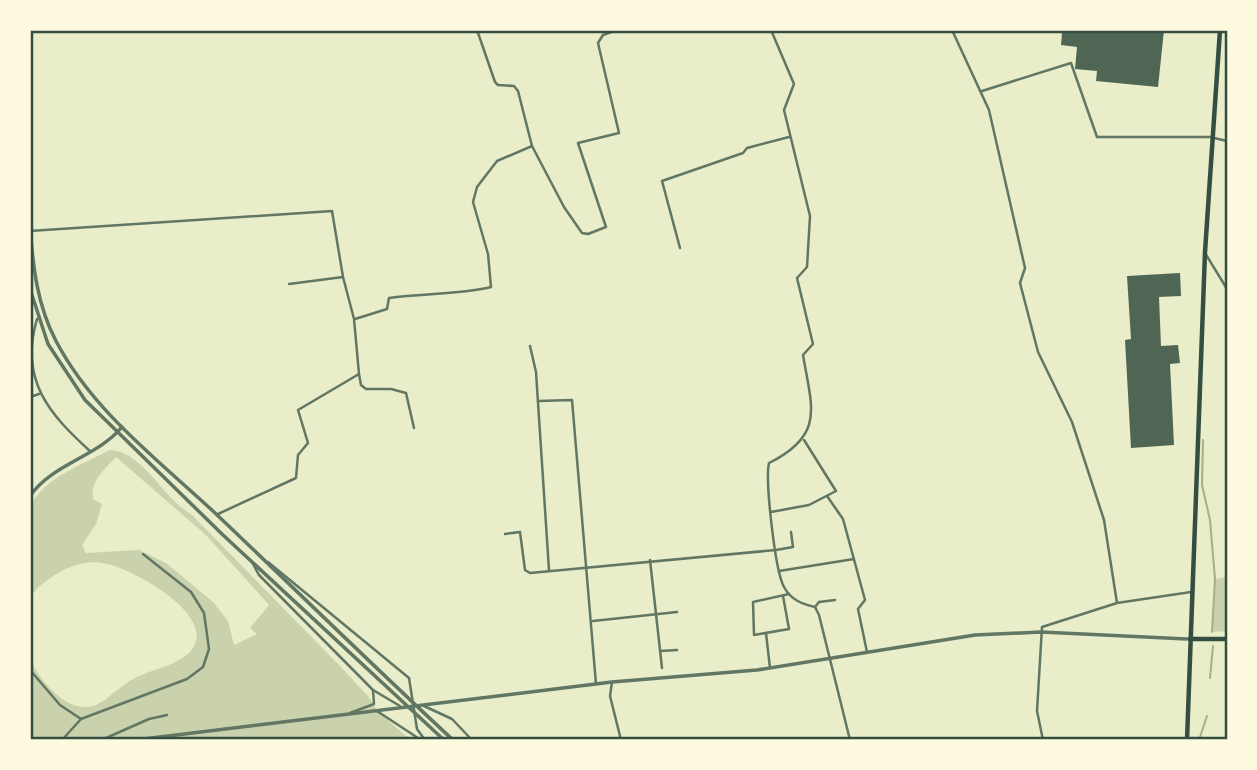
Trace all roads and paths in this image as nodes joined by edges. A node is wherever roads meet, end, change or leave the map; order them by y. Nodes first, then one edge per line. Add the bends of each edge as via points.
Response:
1 (477, 30) edge
2 (617, 30) edge
3 (771, 30) edge
4 (952, 30) edge
5 (1220, 30) edge
6 (982, 91) junction
7 (789, 137) junction
8 (1210, 137) junction
9 (1227, 141) edge
10 (532, 146) junction
11 (30, 230) edge
12 (680, 248) dead end
13 (1205, 252) junction
14 (343, 277) junction
15 (289, 284) dead end
16 (30, 289) edge
17 (1227, 289) edge
18 (37, 319) junction
19 (354, 319) junction
20 (530, 346) dead end
21 (359, 374) junction
22 (39, 394) junction
23 (30, 397) edge
24 (538, 401) junction
25 (122, 428) junction
26 (414, 428) dead end
27 (117, 433) junction
28 (804, 440) junction
29 (91, 452) junction
30 (30, 496) edge
31 (827, 496) junction
32 (771, 512) junction
33 (217, 515) junction
34 (791, 532) dead end
35 (505, 534) dead end
36 (776, 550) junction
37 (143, 554) dead end
38 (256, 556) junction
39 (854, 559) junction
40 (650, 560) junction
41 (251, 561) junction
42 (588, 566) junction
43 (549, 570) junction
44 (779, 571) junction
45 (1191, 592) junction
46 (789, 594) junction
47 (783, 596) junction
48 (835, 600) dead end
49 (1117, 603) junction
50 (815, 607) junction
51 (677, 612) dead end
52 (657, 614) junction
53 (593, 621) junction
54 (1041, 632) junction
55 (766, 633) junction
56 (1189, 639) junction
57 (1227, 639) edge
58 (677, 650) dead end
59 (661, 651) junction
60 (867, 652) junction
61 (831, 658) junction
62 (662, 668) dead end
63 (770, 668) junction
64 (30, 670) edge
65 (612, 682) junction
66 (597, 684) junction
67 (373, 690) junction
68 (422, 705) junction
69 (414, 706) junction
70 (403, 708) junction
71 (377, 711) junction
72 (347, 714) junction
73 (167, 715) dead end
74 (81, 719) junction
75 (434, 727) junction
76 (106, 738) dead end
77 (62, 740) edge
78 (135, 740) edge
79 (423, 740) edge
80 (443, 740) edge
81 (453, 740) edge
82 (472, 740) edge
83 (621, 740) edge
84 (850, 740) edge
85 (1043, 740) edge
86 (1187, 740) edge

1 - 10 street via 495,82 514,86 518,92
2 - 10 street via 603,35 598,43 619,133 578,143 606,227 582,233
3 - 7 street via 794,84 784,110
4 - 6 street
5 - 8 main road
6 - 8 street via 1070,64 1097,137
6 - 49 street via 1025,268 1020,283 1038,352 1072,422 1104,520
7 - 12 street via 662,181
7 - 28 street via 810,216 807,267 797,278 813,344 803,355 812,407 812,422
8 - 9 street
8 - 13 main road
10 - 19 street via 497,161 477,187 473,202 488,254 491,288 388,299 387,309
11 - 14 street via 332,211
11 - 25 street via 42,309 55,340 90,394
13 - 17 street
13 - 45 main road
14 - 15 street
14 - 19 street
16 - 18 street
18 - 22 street via 34,361
18 - 27 street via 68,379
19 - 21 street
20 - 24 street
21 - 26 street via 366,389 403,391
21 - 33 street via 298,411 308,443 298,455 296,478
22 - 23 street
22 - 29 street via 62,426
24 - 42 street via 572,400
24 - 43 street
25 - 27 street
25 - 33 street
27 - 29 street
27 - 41 street
28 - 31 street via 836,491
28 - 32 street via 769,463
29 - 30 street via 42,482
31 - 32 street via 809,505
31 - 39 street via 843,519
32 - 36 street
33 - 38 street
34 - 36 street via 793,548
35 - 43 street via 520,532 525,570
36 - 40 street
36 - 44 street
37 - 74 street via 191,592 204,613 209,634 203,667 187,679
38 - 69 street via 278,567 409,678
38 - 75 street
39 - 44 street
39 - 60 street via 865,600 858,609
40 - 42 street
40 - 52 street
41 - 67 street via 259,575
41 - 75 street
42 - 43 street
42 - 53 street
44 - 46 street
45 - 49 street
45 - 56 main road
46 - 47 street
46 - 50 street via 799,603
47 - 55 street via 789,629
47 - 55 street via 753,601 754,635
48 - 50 street
49 - 54 street via 1042,627
50 - 61 street
51 - 52 street
52 - 53 street
52 - 59 street
53 - 66 street
54 - 56 street
54 - 60 street via 975,635
54 - 85 street via 1037,711
55 - 63 street
56 - 57 main road
56 - 86 main road
58 - 59 street
59 - 62 street
60 - 61 street
61 - 63 street
61 - 84 street
63 - 65 street
64 - 74 street via 60,705
65 - 66 street
65 - 83 street via 610,696
66 - 68 street
67 - 70 street
67 - 72 street via 374,704
68 - 69 street
68 - 82 street via 452,719
69 - 70 street
69 - 79 street via 416,729
70 - 71 street
71 - 72 street
71 - 79 street
72 - 78 street
73 - 76 street
74 - 77 street
75 - 80 street
75 - 81 street

